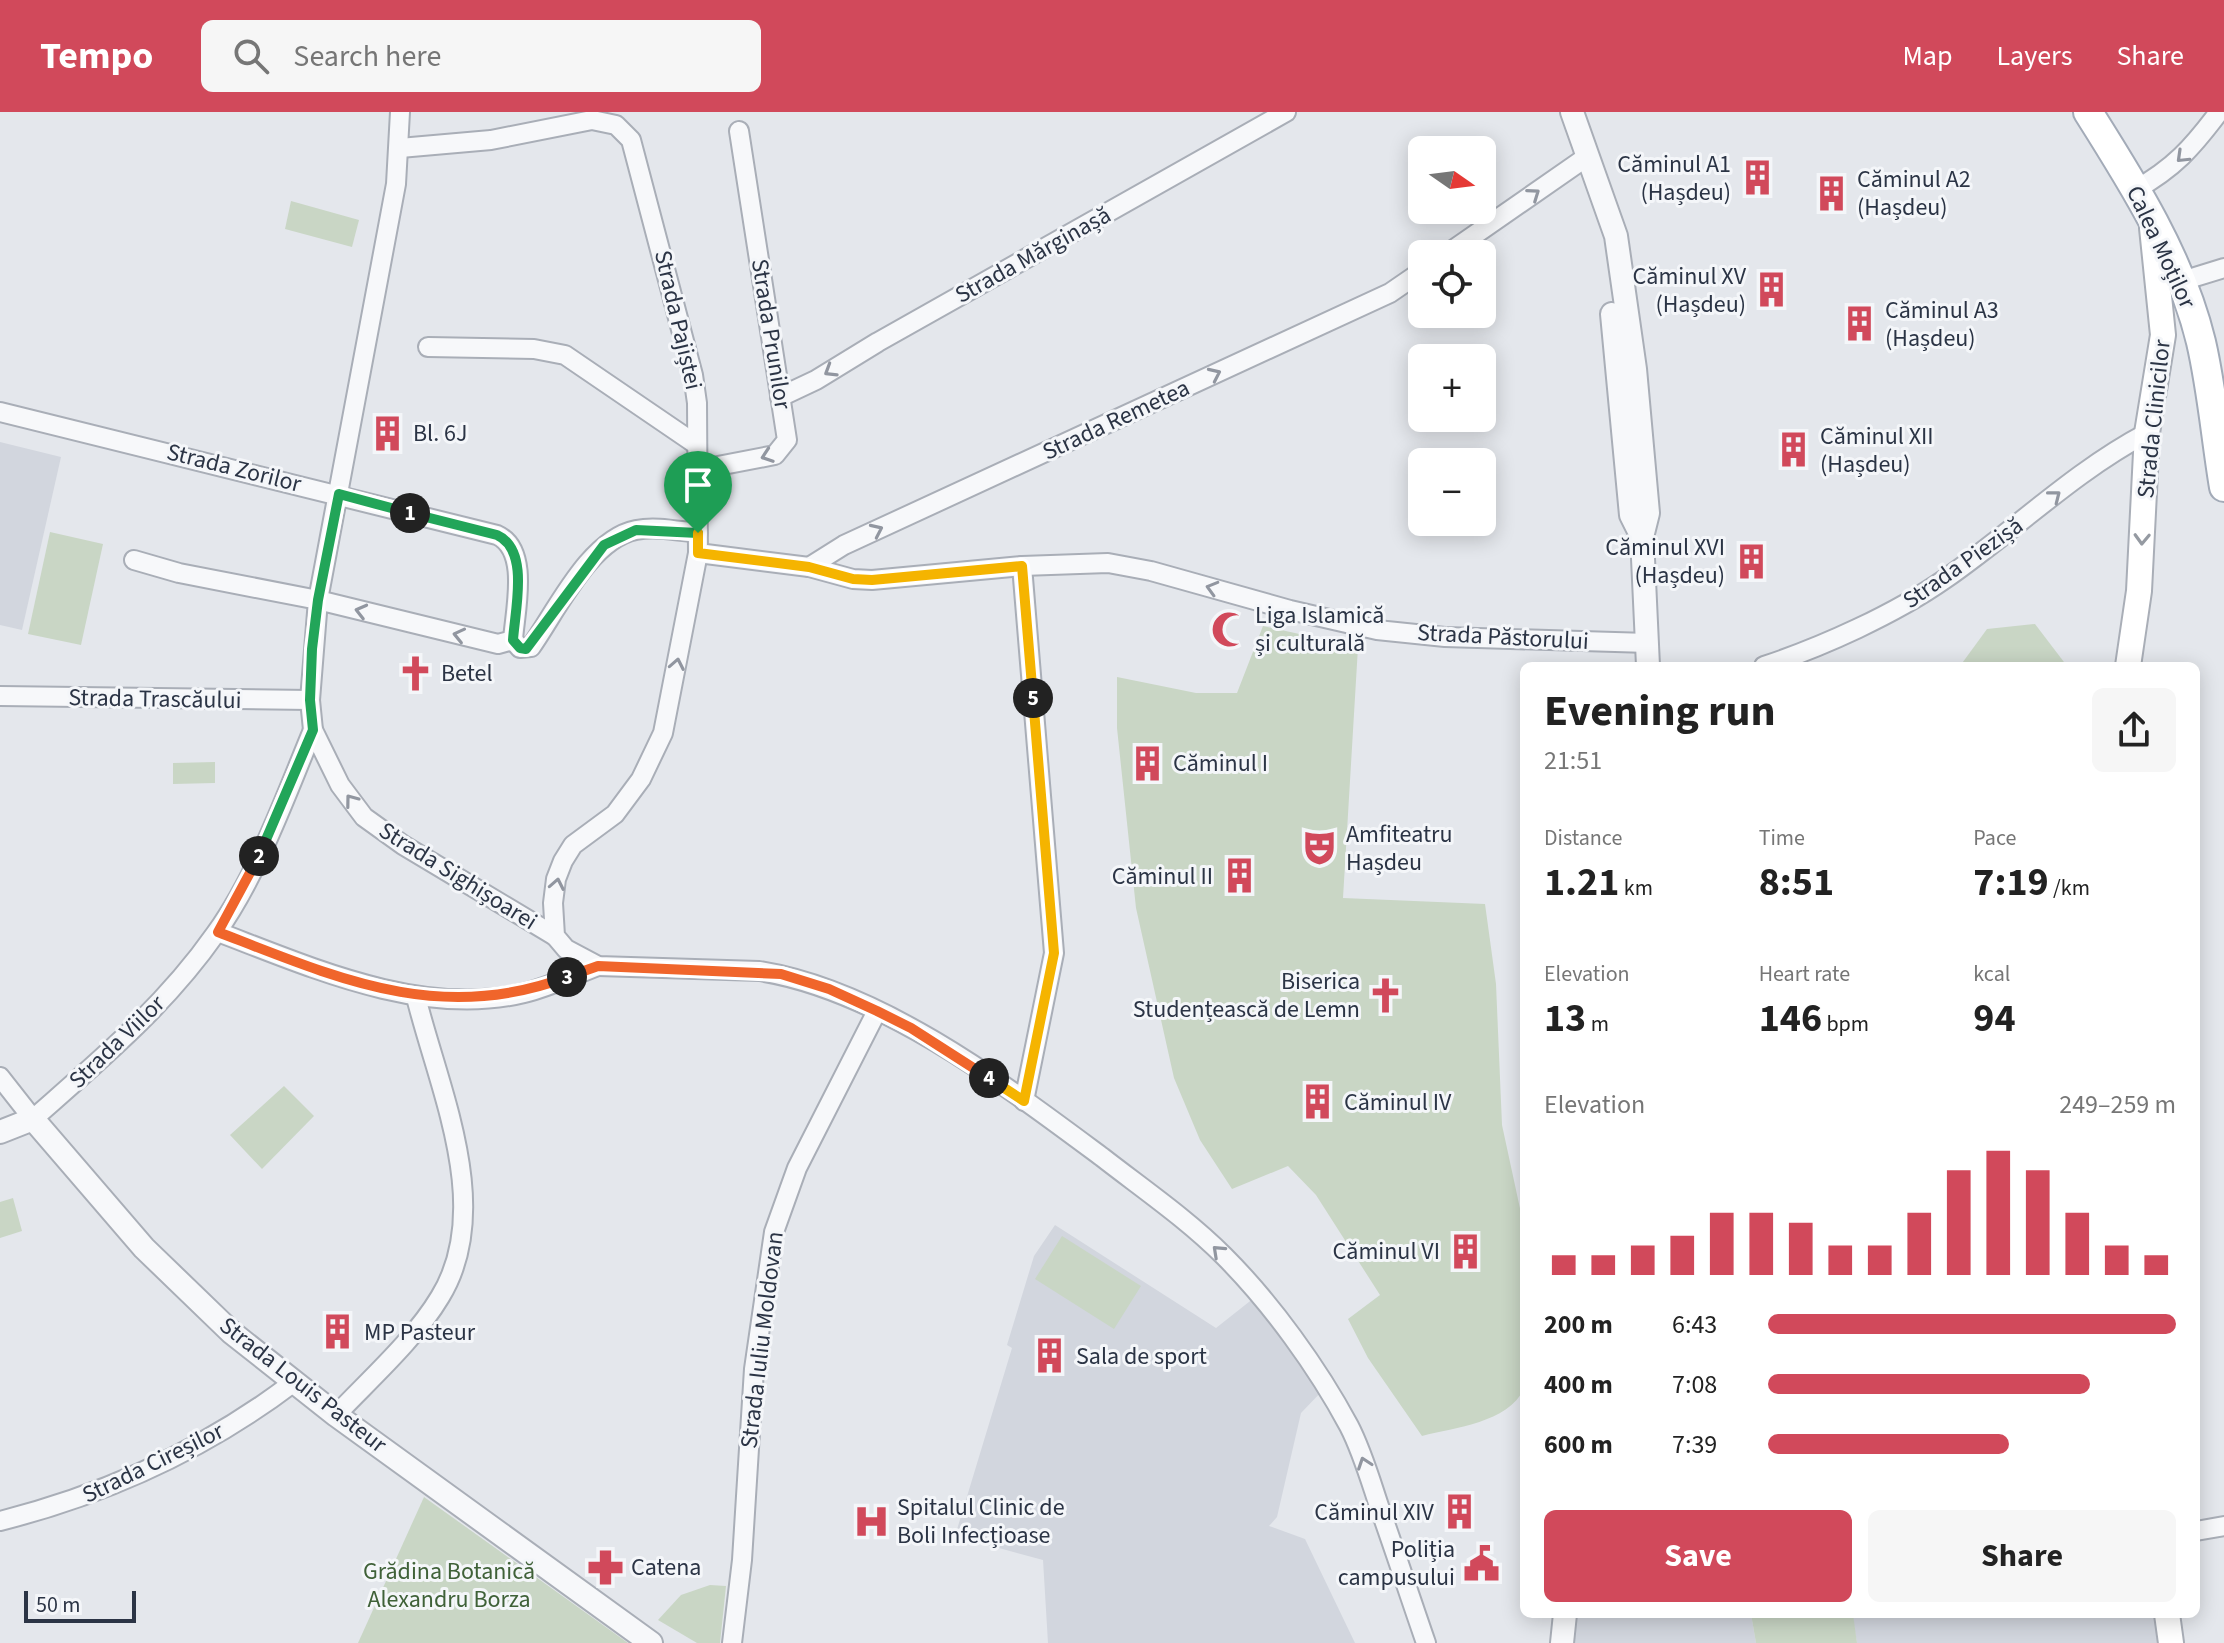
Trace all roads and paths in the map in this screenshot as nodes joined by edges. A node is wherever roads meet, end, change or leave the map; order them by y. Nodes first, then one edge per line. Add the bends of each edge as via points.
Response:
1 (400, 112) edge
2 (1286, 112) edge
3 (1572, 112) edge
4 (2088, 112) edge
5 (2219, 112) edge
6 (739, 131) dead end
7 (400, 148) junction
8 (1588, 156) junction
9 (2135, 190) junction
10 (2151, 221) junction
11 (1467, 240) edge
12 (2224, 268) edge
13 (1408, 281) edge
14 (2182, 281) junction
15 (428, 347) dead end
16 (780, 397) junction
17 (0, 412) edge
18 (2147, 433) junction
19 (697, 445) junction
20 (697, 470) junction
21 (2224, 487) edge
22 (339, 494) junction
23 (698, 533) junction
24 (698, 553) junction
25 (134, 560) dead end
26 (1022, 566) junction
27 (809, 567) junction
28 (318, 600) junction
29 (522, 643) junction
30 (1648, 655) edge
31 (1773, 662) edge
32 (2129, 662) edge
33 (0, 696) edge
34 (310, 700) junction
35 (313, 730) junction
36 (218, 932) junction
37 (555, 936) junction
38 (598, 966) junction
39 (416, 997) junction
40 (877, 1011) junction
41 (0, 1077) edge
42 (1024, 1101) junction
43 (33, 1119) junction
44 (0, 1132) edge
45 (294, 1382) junction
46 (336, 1415) junction
47 (0, 1521) edge
48 (2224, 1526) edge
49 (2200, 1530) edge
50 (1565, 1618) edge
51 (2168, 1618) edge
52 (651, 1643) edge
53 (732, 1643) edge
54 (1426, 1643) edge
55 (1562, 1643) edge
56 (2171, 1643) edge

1 - 7 street, Strada Sighișoarei
2 -> 16 street, Strada Mărginașă
3 - 8 street
4 - 9 main road, Calea Moților
5 -> 9 street via 2189,153
6 - 16 street, Strada Prunilor
7 - 19 street, Strada Pajiștei via 491,140 592,120 625,132 689,351
7 - 22 street, Strada Sighișoarei
11 -> 8 street
8 - 30 street via 1607,214 1603,241 1631,515 1642,537
9 - 10 main road, Calea Moților
10 - 14 main road, Calea Moților
10 - 18 main road, Strada Clinicilor via 2163,325
12 - 14 street
27 -> 13 street, Strada Remetea via 844,545
14 - 21 main road, Calea Moților via 2201,343
15 - 19 street via 534,349 565,355
16 -> 20 street, Strada Prunilor via 787,440 781,451
17 - 22 street, Strada Zorilor
31 -> 18 street, Strada Piezișă via 1901,608
18 -> 32 main road, Strada Clinicilor via 2139,591
19 - 20 street, Strada Pajiștei
20 - 23 street, Strada Pajiștei
22 - 28 street, Strada Sighișoarei
22 - 29 street, Strada Zorilor via 510,542 518,565
23 - 24 street, Strada Pajiștei
23 - 29 street via 636,530 604,545
24 - 27 street, Strada Păstorului
37 -> 24 street, Strada Pajiștei via 555,891 563,861 573,845 615,814 641,779 663,733
25 - 28 street
26 - 27 street, Strada Păstorului via 872,580
30 -> 26 street, Strada Păstorului via 1377,630 1125,565
26 - 42 street via 1054,953
29 -> 28 street via 498,644
28 - 34 street, Strada Sighișoarei
33 - 34 street, Strada Trascăului
34 - 35 street, Strada Sighișoarei
35 - 36 street, Strada Viilor via 258,858
37 -> 35 street, Strada Sighișoarei via 364,817 340,785
36 - 39 street via 317,970
36 - 43 street, Strada Viilor via 149,1016
37 - 38 street via 566,949
38 - 39 street via 523,993
38 - 40 street via 781,974
39 - 46 street via 458,1149 463,1213 459,1249 449,1281 429,1313
40 - 42 street
40 - 53 street, Strada Iuliu Moldovan via 811,1136 774,1232 754,1369
41 - 43 street, Strada Louis Pasteur
54 -> 42 street via 1349,1426 1275,1314 1224,1255 1176,1213
43 - 44 street, Strada Viilor
43 - 45 street, Strada Louis Pasteur via 144,1248 231,1332
45 - 46 street, Strada Louis Pasteur
45 - 47 street, Strada Cireșilor via 228,1428 138,1474 65,1504
46 - 52 street, Strada Louis Pasteur
48 - 49 street
50 - 55 street
51 - 56 main road

